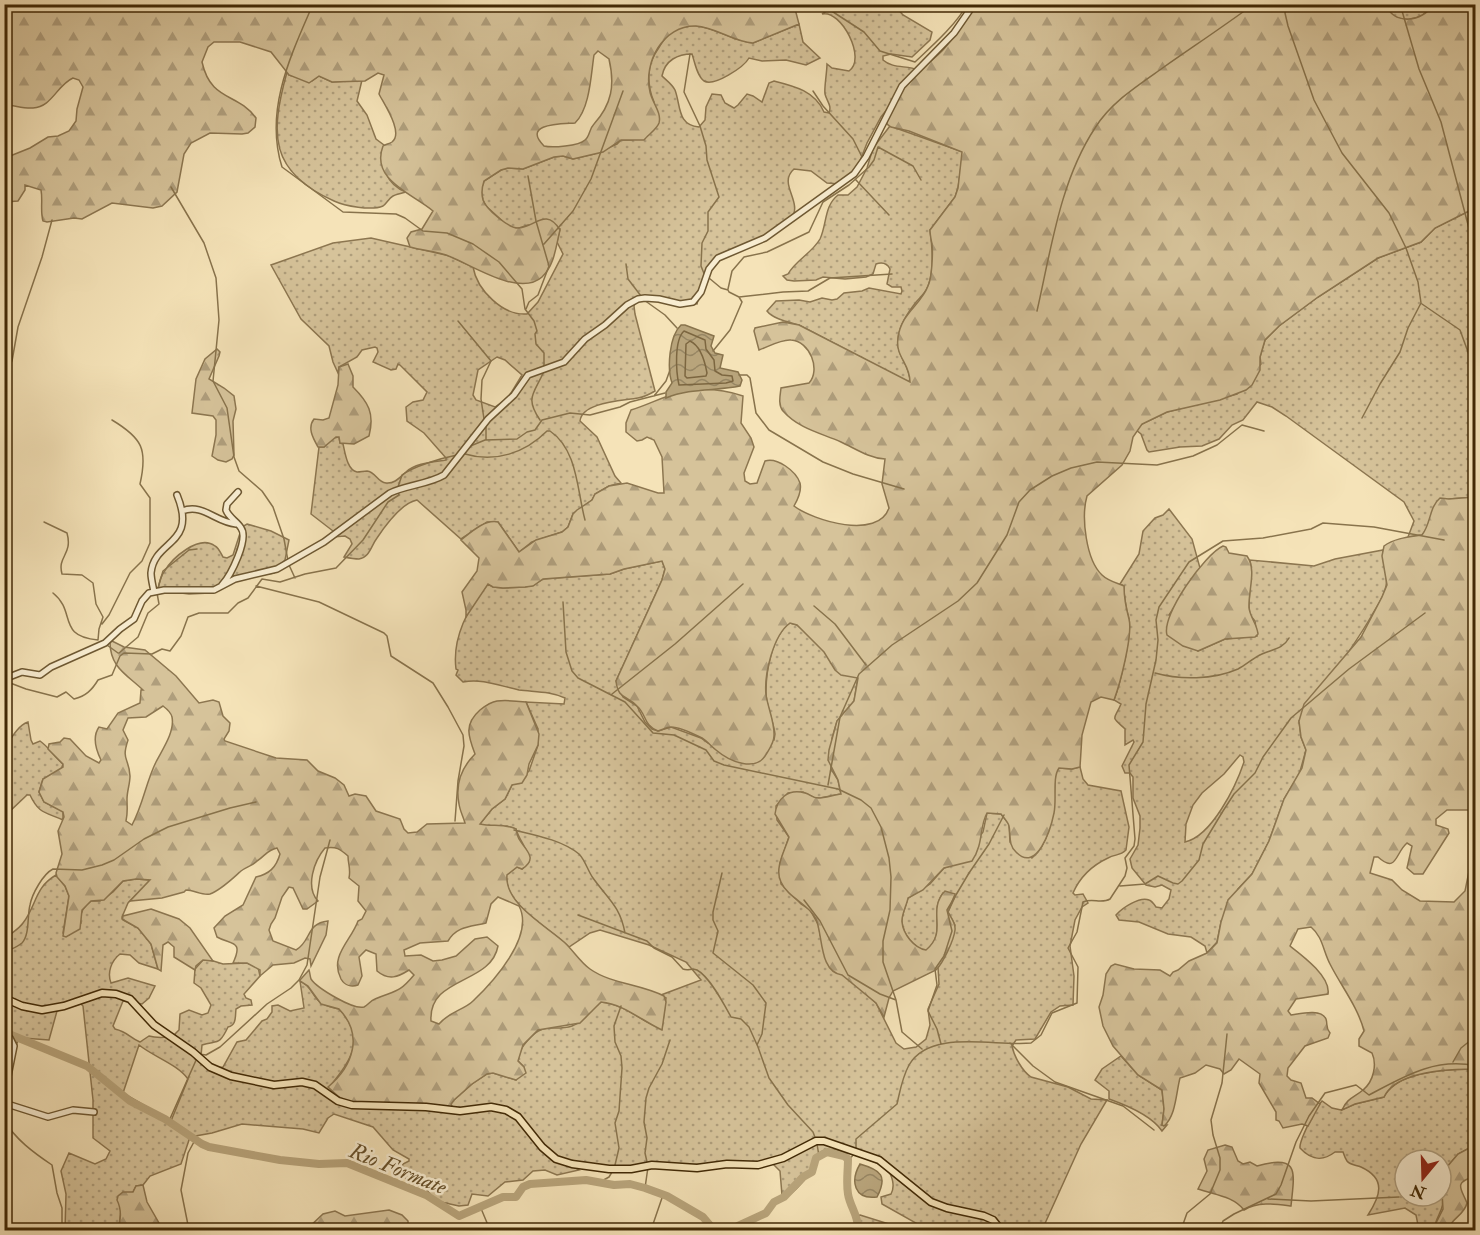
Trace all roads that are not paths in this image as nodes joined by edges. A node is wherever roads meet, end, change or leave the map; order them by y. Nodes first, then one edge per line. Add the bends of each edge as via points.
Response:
1 (974, 4) edge
2 (238, 492) dead end
3 (177, 495) dead end
4 (182, 511) junction
5 (238, 524) junction
6 (219, 588) junction
7 (154, 592) junction
8 (4, 679) edge
9 (4, 998) edge
10 (4, 1035) edge
11 (4, 1096) edge
12 (4, 1103) edge
13 (94, 1113) dead end
14 (1001, 1230) edge

1 - 6 street via 954,33 902,86 854,174 774,232 718,258 693,302 680,304 645,298 633,301 585,339 564,362 528,375 444,476 390,493 284,566 235,579
2 - 5 street via 226,510
3 - 4 street
4 - 5 street via 198,508
4 - 7 street via 181,531 153,567
5 - 6 street via 243,534 237,561
6 - 7 street
7 - 8 street via 142,601 134,619 105,643 40,675 22,672
9 - 14 main road via 42,1010 102,993 116,994 130,999 154,1025 210,1067 231,1076 274,1085 308,1083 352,1105 506,1110 518,1117 556,1159 572,1164 609,1169 758,1165 824,1141 879,1160 931,1202 984,1216
10 - 11 street via 14,1046
12 - 13 street via 48,1117 73,1110

